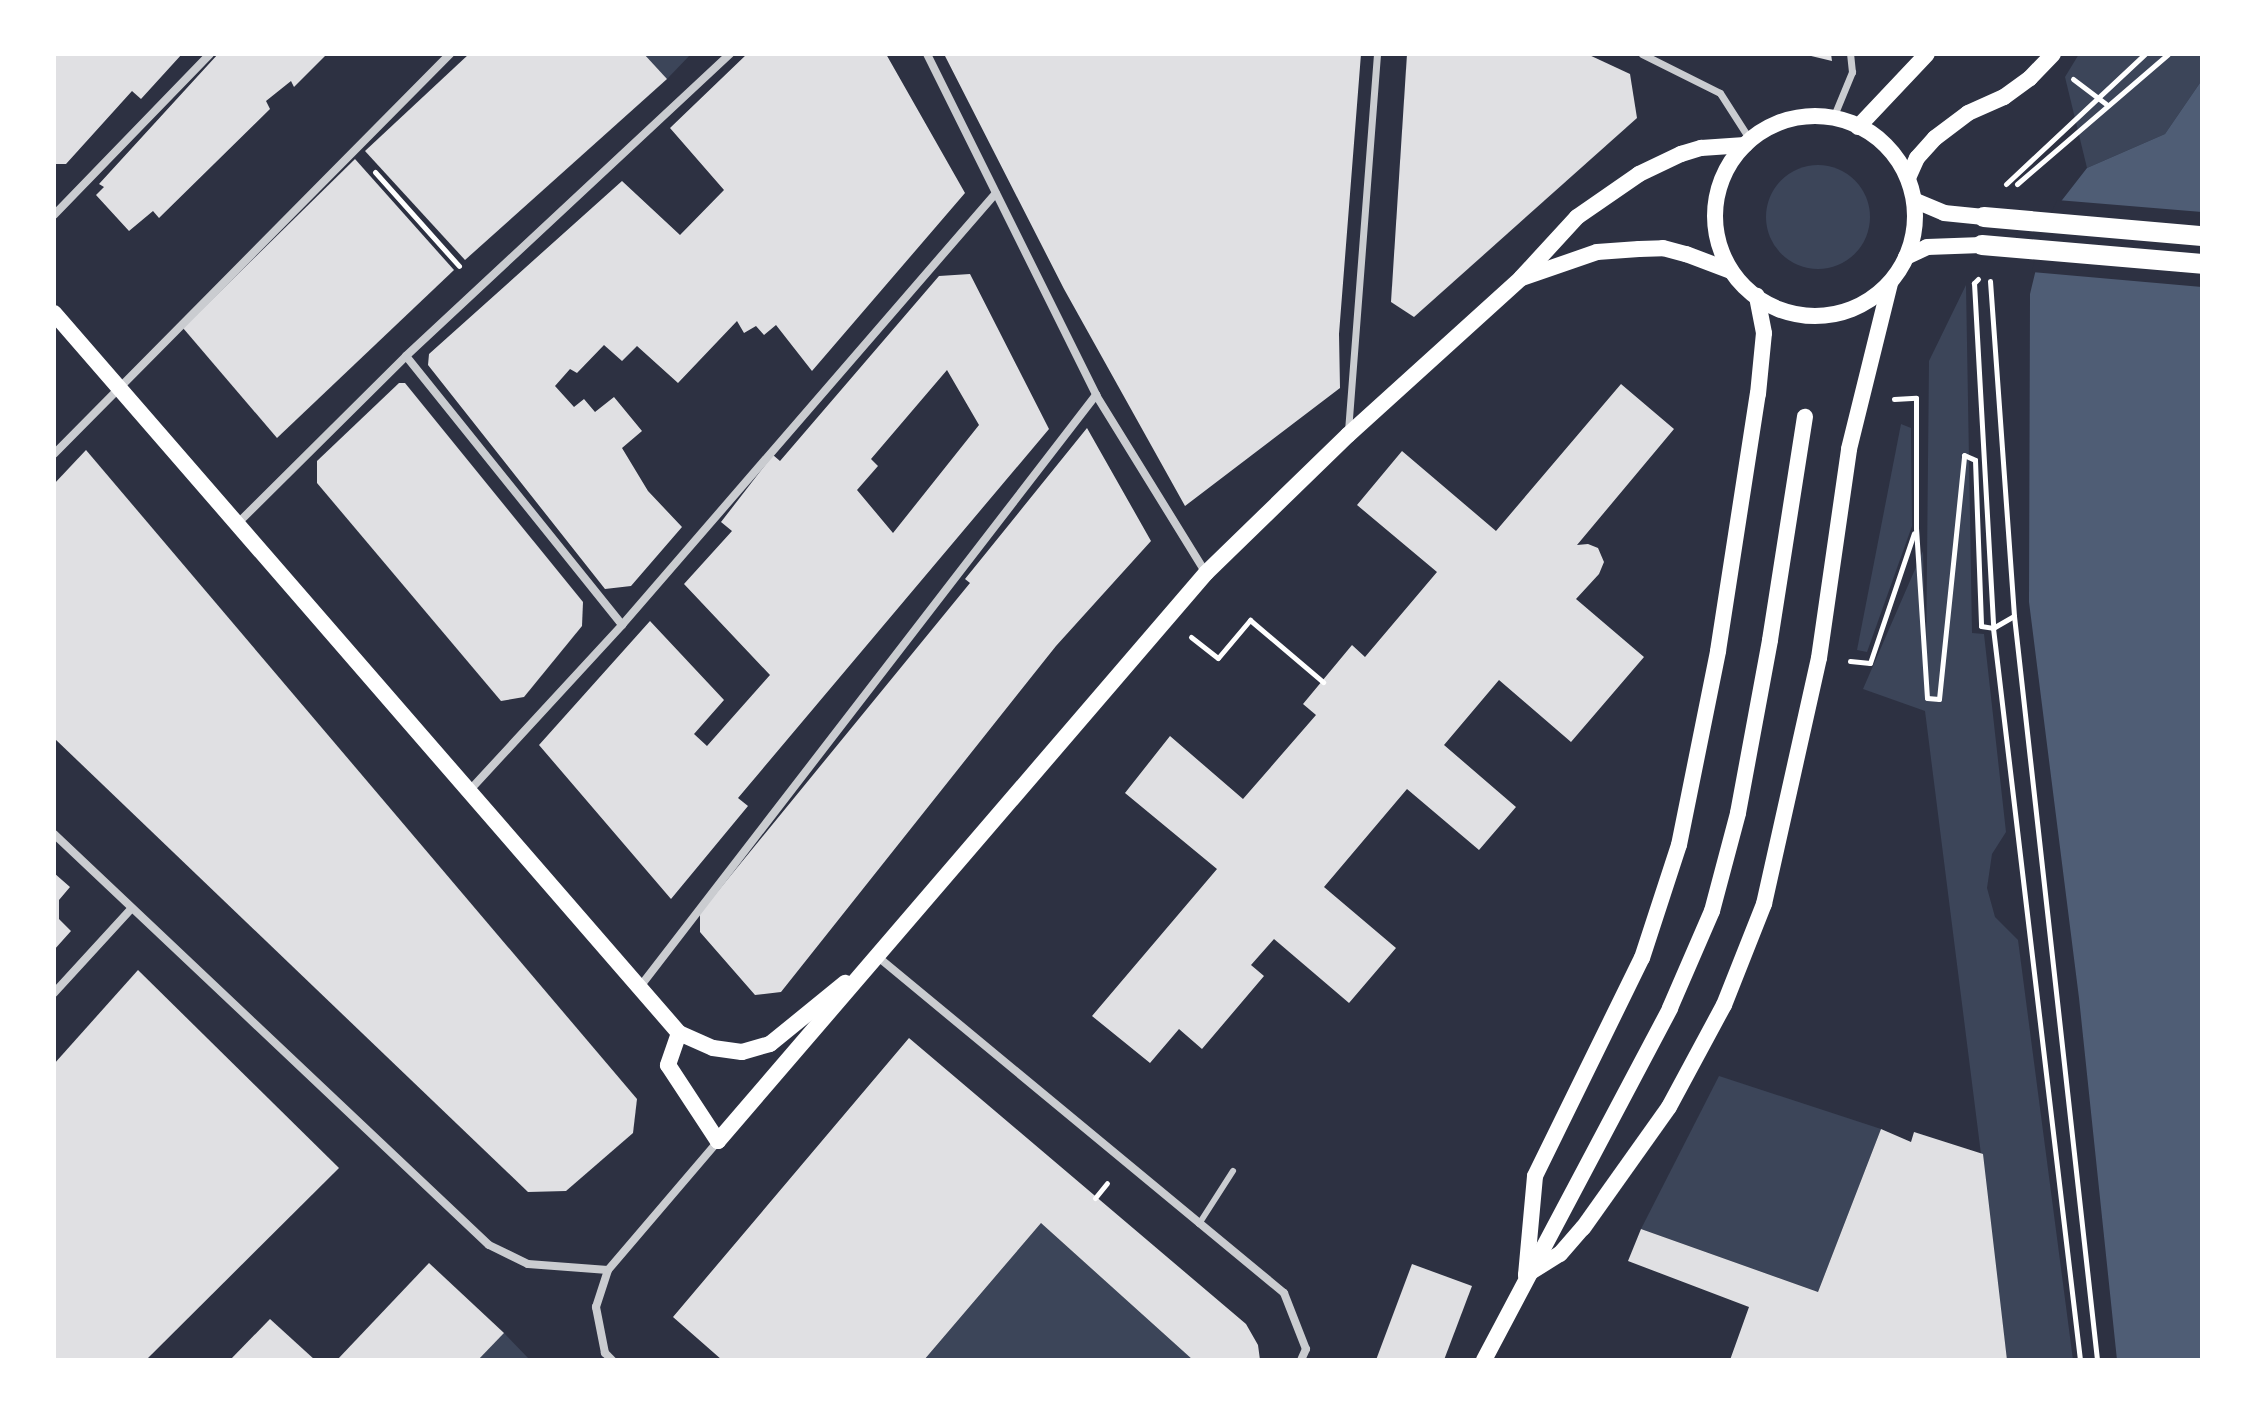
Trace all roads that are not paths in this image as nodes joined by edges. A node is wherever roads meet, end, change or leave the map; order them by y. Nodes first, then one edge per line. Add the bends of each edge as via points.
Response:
1 (210, 54) edge
2 (450, 54) edge
3 (730, 54) edge
4 (927, 54) edge
5 (1377, 54) edge
6 (1642, 54) edge
7 (1850, 54) edge
8 (1927, 54) edge
9 (2053, 54) edge
10 (1833, 118) junction
11 (1858, 127) junction
12 (1748, 142) junction
13 (1908, 178) junction
14 (996, 193) junction
15 (1916, 201) junction
16 (54, 215) edge
17 (1984, 217) joint
18 (2202, 236) edge
19 (1982, 245) joint
20 (1906, 257) junction
21 (2202, 264) edge
22 (1731, 271) junction
23 (1521, 278) junction
24 (1890, 283) junction
25 (1757, 296) junction
26 (54, 313) edge
27 (406, 356) junction
28 (122, 389) junction
29 (1096, 395) junction
30 (1805, 417) dead end
31 (1348, 435) junction
32 (54, 454) edge
33 (236, 526) junction
34 (1206, 573) junction
35 (622, 625) junction
36 (469, 791) junction
37 (54, 834) edge
38 (132, 908) junction
39 (878, 957) junction
40 (638, 989) junction
41 (54, 993) edge
42 (679, 1033) junction
43 (718, 1141) junction
44 (1233, 1171) dead end
45 (1199, 1224) junction
46 (608, 1270) junction
47 (1526, 1275) junction
48 (612, 1360) edge
49 (1301, 1360) edge
50 (1484, 1360) edge

1 - 16 street
2 - 28 street via 157,346
3 - 27 street
4 - 14 street
5 - 31 street
6 - 12 street via 1720,93
7 - 10 street via 1852,72
8 - 11 main road
9 - 13 main road via 2004,97 1968,113 1935,138
10 - 11 main road
10 - 12 main road via 1791,119
11 - 13 main road via 1886,148
12 - 22 main road via 1724,174 1715,213
12 - 23 main road via 1701,148 1639,174 1577,217
13 - 15 main road
14 - 29 street
14 - 35 street
15 - 17 main road via 1944,213
15 - 20 main road via 1916,228
17 - 18 main road
19 - 20 main road via 1939,245
19 - 21 main road
20 - 24 main road
22 - 23 main road via 1663,248 1597,252
22 - 25 main road
23 - 31 main road
24 - 25 main road via 1868,300 1834,314 1794,314
24 - 47 main road via 1849,449 1819,658 1764,904 1724,1005 1669,1107 1560,1254
25 - 47 main road via 1764,333 1758,394 1718,651 1679,845 1642,958 1535,1176
26 - 28 main road
27 - 33 street
27 - 35 street
28 - 32 street
28 - 33 main road
29 - 34 street
29 - 40 street
30 - 47 main road via 1738,813 1712,911 1670,1008
31 - 34 main road
33 - 36 main road
34 - 39 main road
35 - 36 street
36 - 40 main road
37 - 38 street
38 - 41 street
38 - 46 street via 489,1245 528,1264
39 - 42 main road via 770,1044 742,1052 713,1048
39 - 43 main road
39 - 45 street
40 - 42 main road
42 - 43 main road via 668,1065
43 - 46 street
44 - 45 lane
45 - 49 street via 1284,1293 1306,1349
46 - 48 street via 596,1307 605,1353
47 - 50 main road

